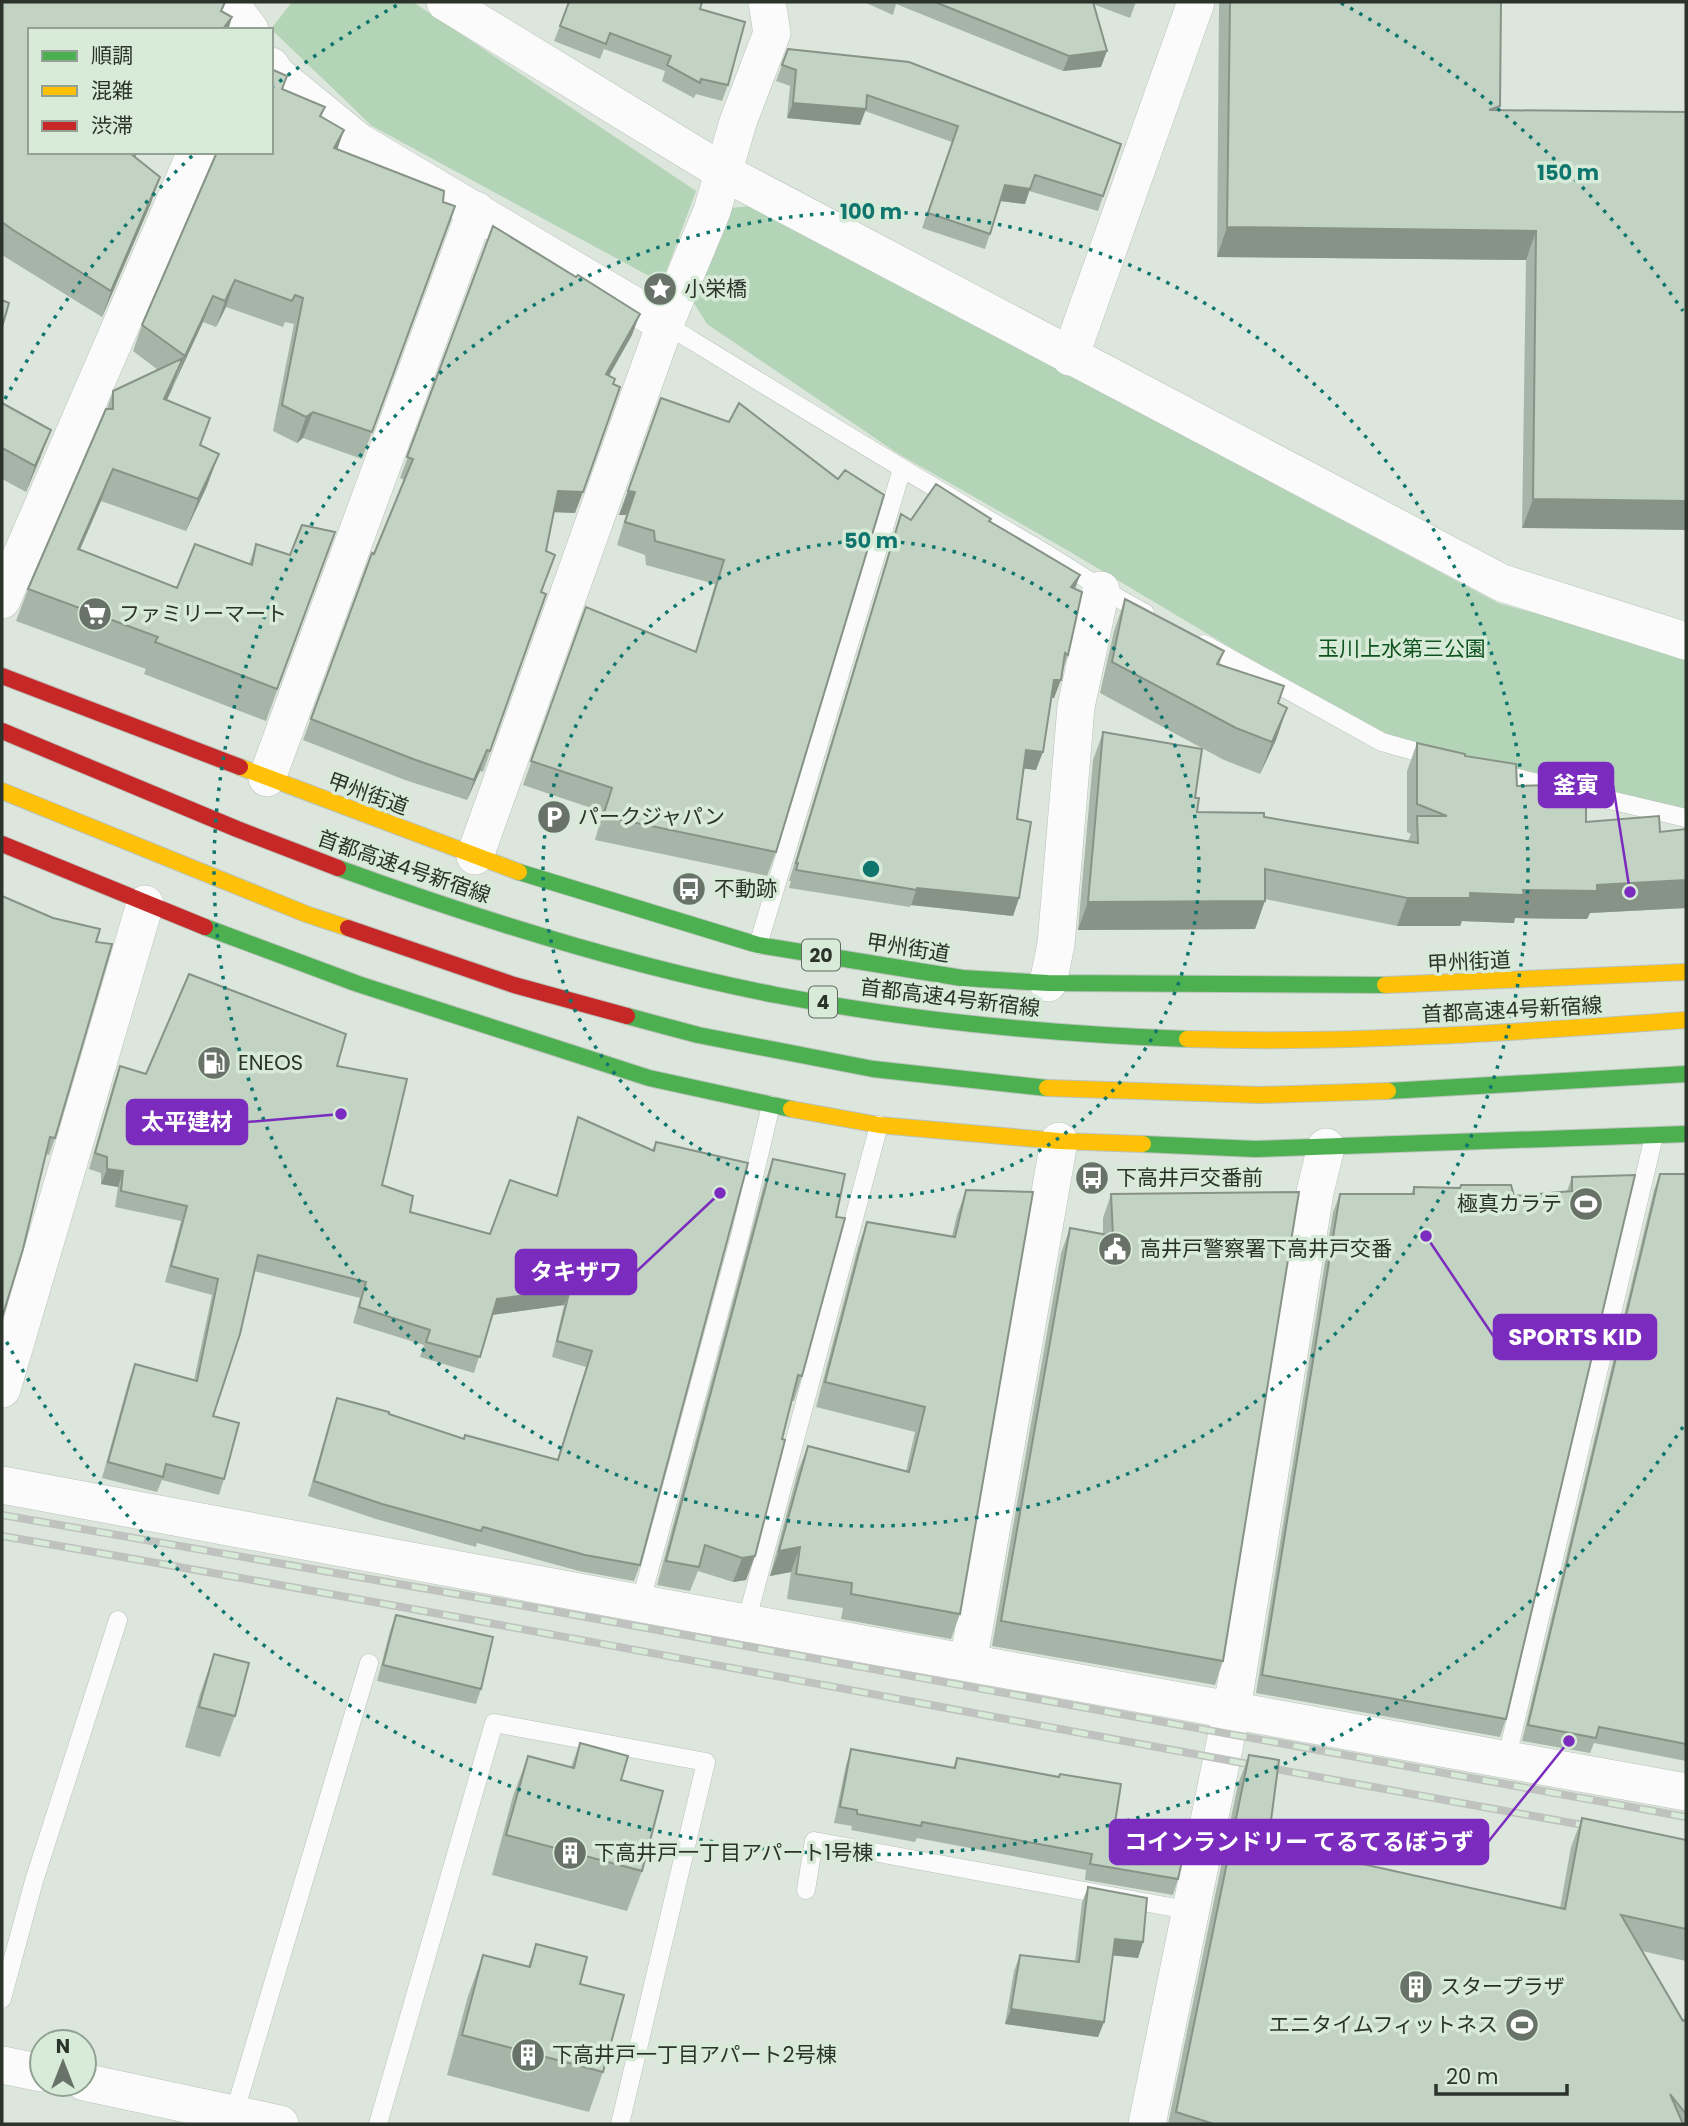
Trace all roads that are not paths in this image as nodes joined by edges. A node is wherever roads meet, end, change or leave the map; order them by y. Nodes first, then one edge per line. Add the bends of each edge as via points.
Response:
1 (224, 2) edge
2 (444, 2) edge
3 (767, 2) edge
4 (1196, 2) edge
5 (254, 22) edge
6 (273, 69) edge
7 (195, 154) edge
8 (723, 172) junction
9 (476, 210) junction
10 (665, 324) junction
11 (1070, 357) junction
12 (902, 469) junction
13 (1101, 590) junction
14 (2, 600) edge
15 (1163, 622) edge
16 (1187, 635) edge
17 (1686, 640) edge
18 (2, 676) edge
19 (2, 731) edge
20 (1456, 763) edge
21 (1483, 770) edge
22 (267, 778) junction
23 (2, 791) edge
24 (1686, 818) edge
25 (2, 844) edge
26 (475, 856) junction
27 (145, 904) junction
28 (758, 945) junction
29 (1686, 972) edge
30 (1048, 983) junction
31 (1686, 1020) edge
32 (1686, 1074) edge
33 (771, 1105) junction
34 (880, 1125) junction
35 (1686, 1134) edge
36 (1654, 1136) junction
37 (1059, 1141) junction
38 (1326, 1147) junction
39 (2, 1389) edge
40 (2, 1485) edge
41 (640, 1604) junction
42 (118, 1620) dead end
43 (746, 1623) junction
44 (369, 1663) dead end
45 (968, 1663) junction
46 (1232, 1709) junction
47 (1506, 1761) junction
48 (1686, 1792) edge
49 (806, 1890) dead end
50 (1192, 1911) junction
51 (2, 1999) edge
52 (2, 2065) edge
53 (28, 2070) edge
54 (98, 2085) edge
55 (233, 2114) junction
56 (280, 2124) edge
57 (378, 2124) edge
58 (620, 2124) edge
59 (1147, 2124) edge

1 - 5 street
2 - 8 street
3 - 8 street via 772,33
4 - 11 street
6 - 9 street via 359,142
7 - 14 street
8 - 10 street via 712,211
8 - 11 street
9 - 10 street
9 - 22 street
10 - 12 lane
10 - 26 street
11 - 17 street via 1502,583
12 - 13 lane
12 - 28 lane
13 - 15 lane
13 - 30 street via 1076,707 1056,944
16 - 20 lane via 1382,742
18 - 22 highway, 甲州街道 / 20
19 - 31 highway, 首都高速4号新宿線 / 4 via 316,859 530,933 708,980 884,1013 1068,1033 1258,1040 1438,1037
21 - 24 lane
22 - 26 highway, 甲州街道 / 20
23 - 32 highway via 306,914 514,985 698,1035 873,1069 1061,1089 1259,1095 1439,1090
25 - 27 highway
26 - 28 highway, 甲州街道 / 20
27 - 33 highway via 358,984 596,1061 649,1078
27 - 39 street
28 - 30 highway, 甲州街道 / 20 via 962,978
29 - 30 highway, 甲州街道 / 20 via 1417,985
33 - 34 highway
33 - 41 lane
34 - 37 highway
34 - 43 lane
35 - 36 highway
36 - 38 highway
36 - 47 lane
37 - 38 highway via 1255,1149
37 - 45 street
38 - 46 street
40 - 41 street
41 - 43 street
42 - 51 lane via 34,1881
43 - 45 street
44 - 55 lane
45 - 46 street
46 - 47 street
46 - 50 street
47 - 48 street
49 - 50 lane via 814,1841
50 - 59 street
52 - 53 street
54 - 55 street
55 - 56 street
57 - 58 lane via 494,1723 706,1762

